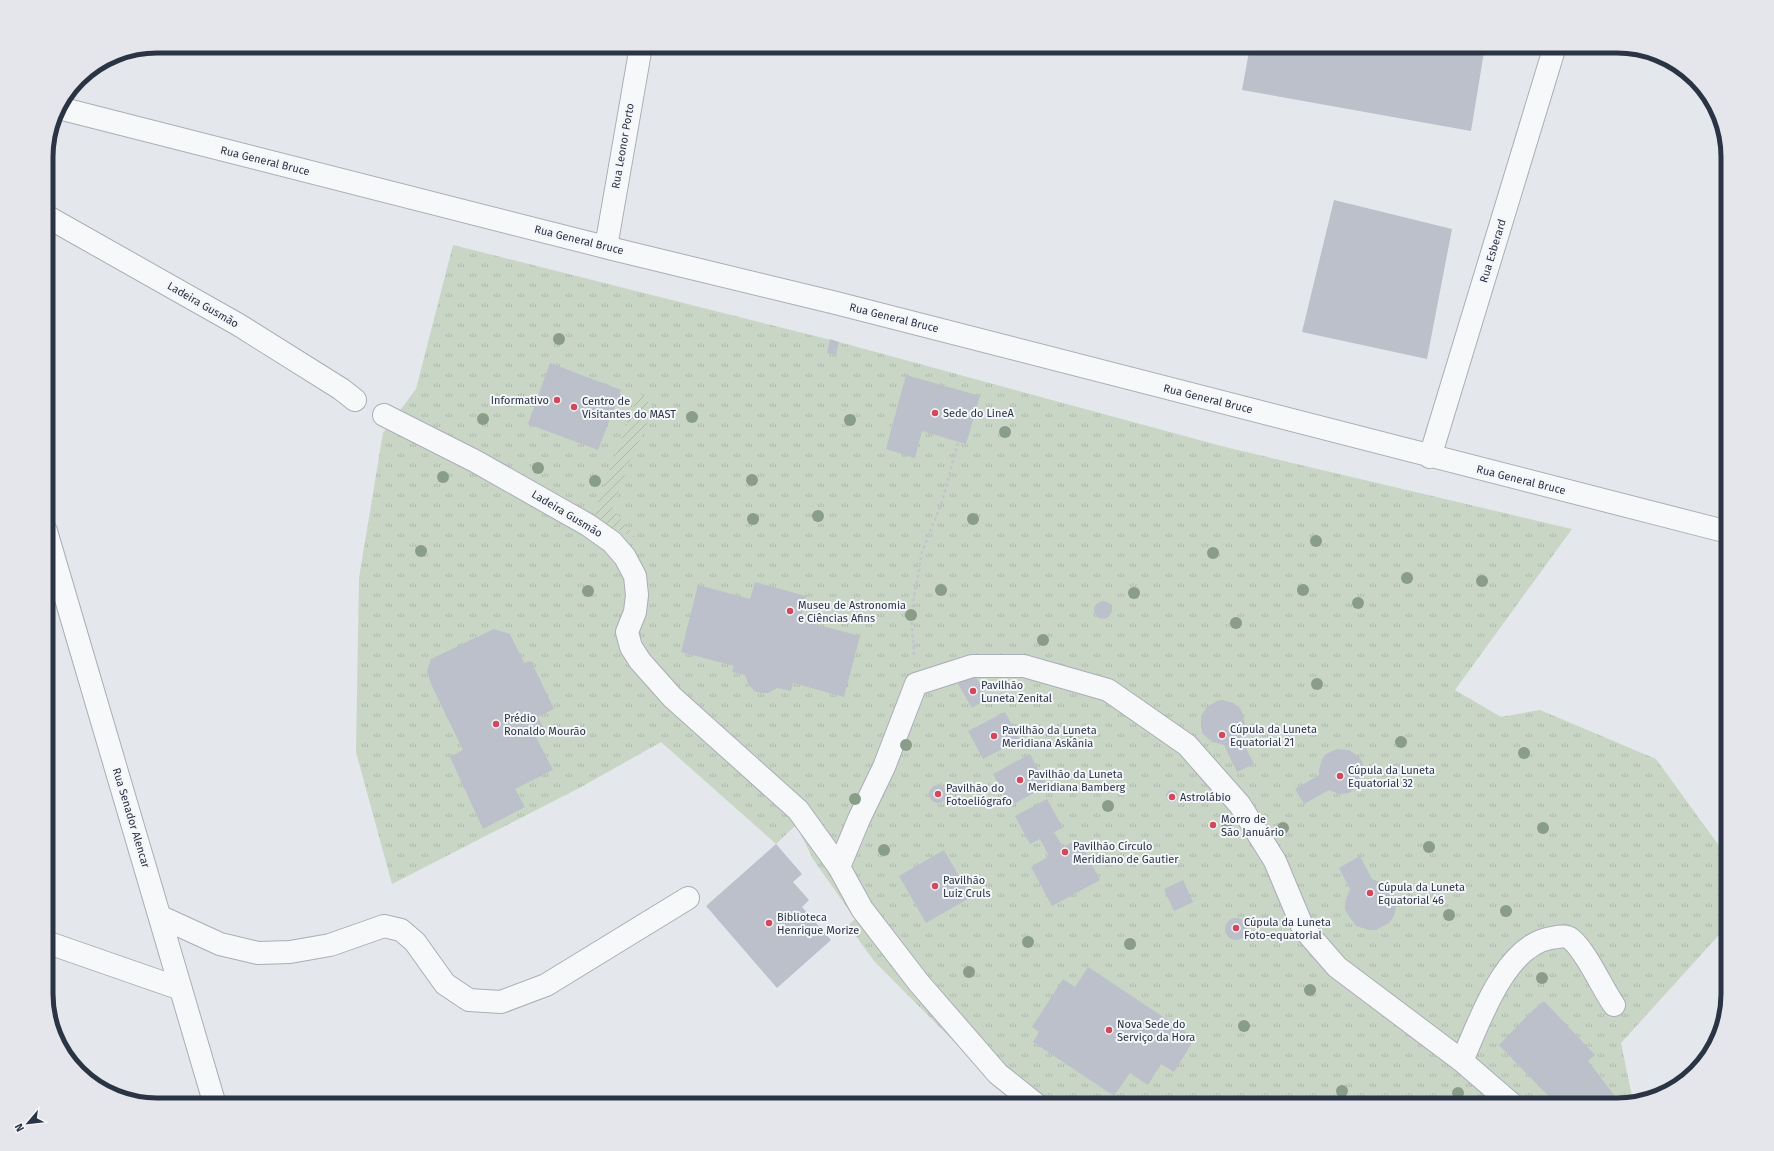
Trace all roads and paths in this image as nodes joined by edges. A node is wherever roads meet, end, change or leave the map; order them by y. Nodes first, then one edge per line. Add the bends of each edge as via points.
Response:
1 (640, 53) edge
2 (1553, 53) edge
3 (65, 110) edge
4 (53, 220) edge
5 (606, 247) junction
6 (355, 400) dead end
7 (384, 415) dead end
8 (958, 442) dead end
9 (1430, 457) junction
10 (1721, 530) edge
11 (53, 554) edge
12 (916, 684) junction
13 (839, 867) junction
14 (688, 898) dead end
15 (161, 917) junction
16 (53, 944) edge
17 (181, 989) junction
18 (1614, 1005) dead end
19 (1462, 1061) junction
20 (213, 1098) edge
21 (1028, 1098) edge
22 (1505, 1098) edge

1 - 5 street, Rua Leonor Porto
2 - 9 street, Rua Esberard
3 - 5 street, Rua General Bruce
4 - 6 street, Ladeira Gusmão via 239,325
5 - 9 street, Rua General Bruce via 836,303
7 - 13 street, Ladeira Gusmão via 475,461 588,525 612,542 625,557 635,576 635,612 627,632 631,647 640,661 672,697 798,810
8 - 12 path via 942,502 922,552 911,615
9 - 10 street, Rua General Bruce
11 - 15 street, Rua Senador Alencar
12 - 13 street via 884,767
12 - 19 street via 972,666 1024,666 1108,690 1114,694 1187,745 1240,805 1275,861 1303,928 1337,967
13 - 21 street, Ladeira Gusmão via 862,910 919,983 998,1074
14 - 15 street via 546,986 501,1002 470,1000 445,984 415,942 401,930 384,926 330,944 290,952 258,953 220,944
15 - 17 street, Rua Senador Alencar
16 - 17 street
17 - 20 street, Rua Senador Alencar
18 - 19 street via 1579,946 1570,938 1560,936 1543,939 1529,947 1508,966 1494,990
19 - 22 street

